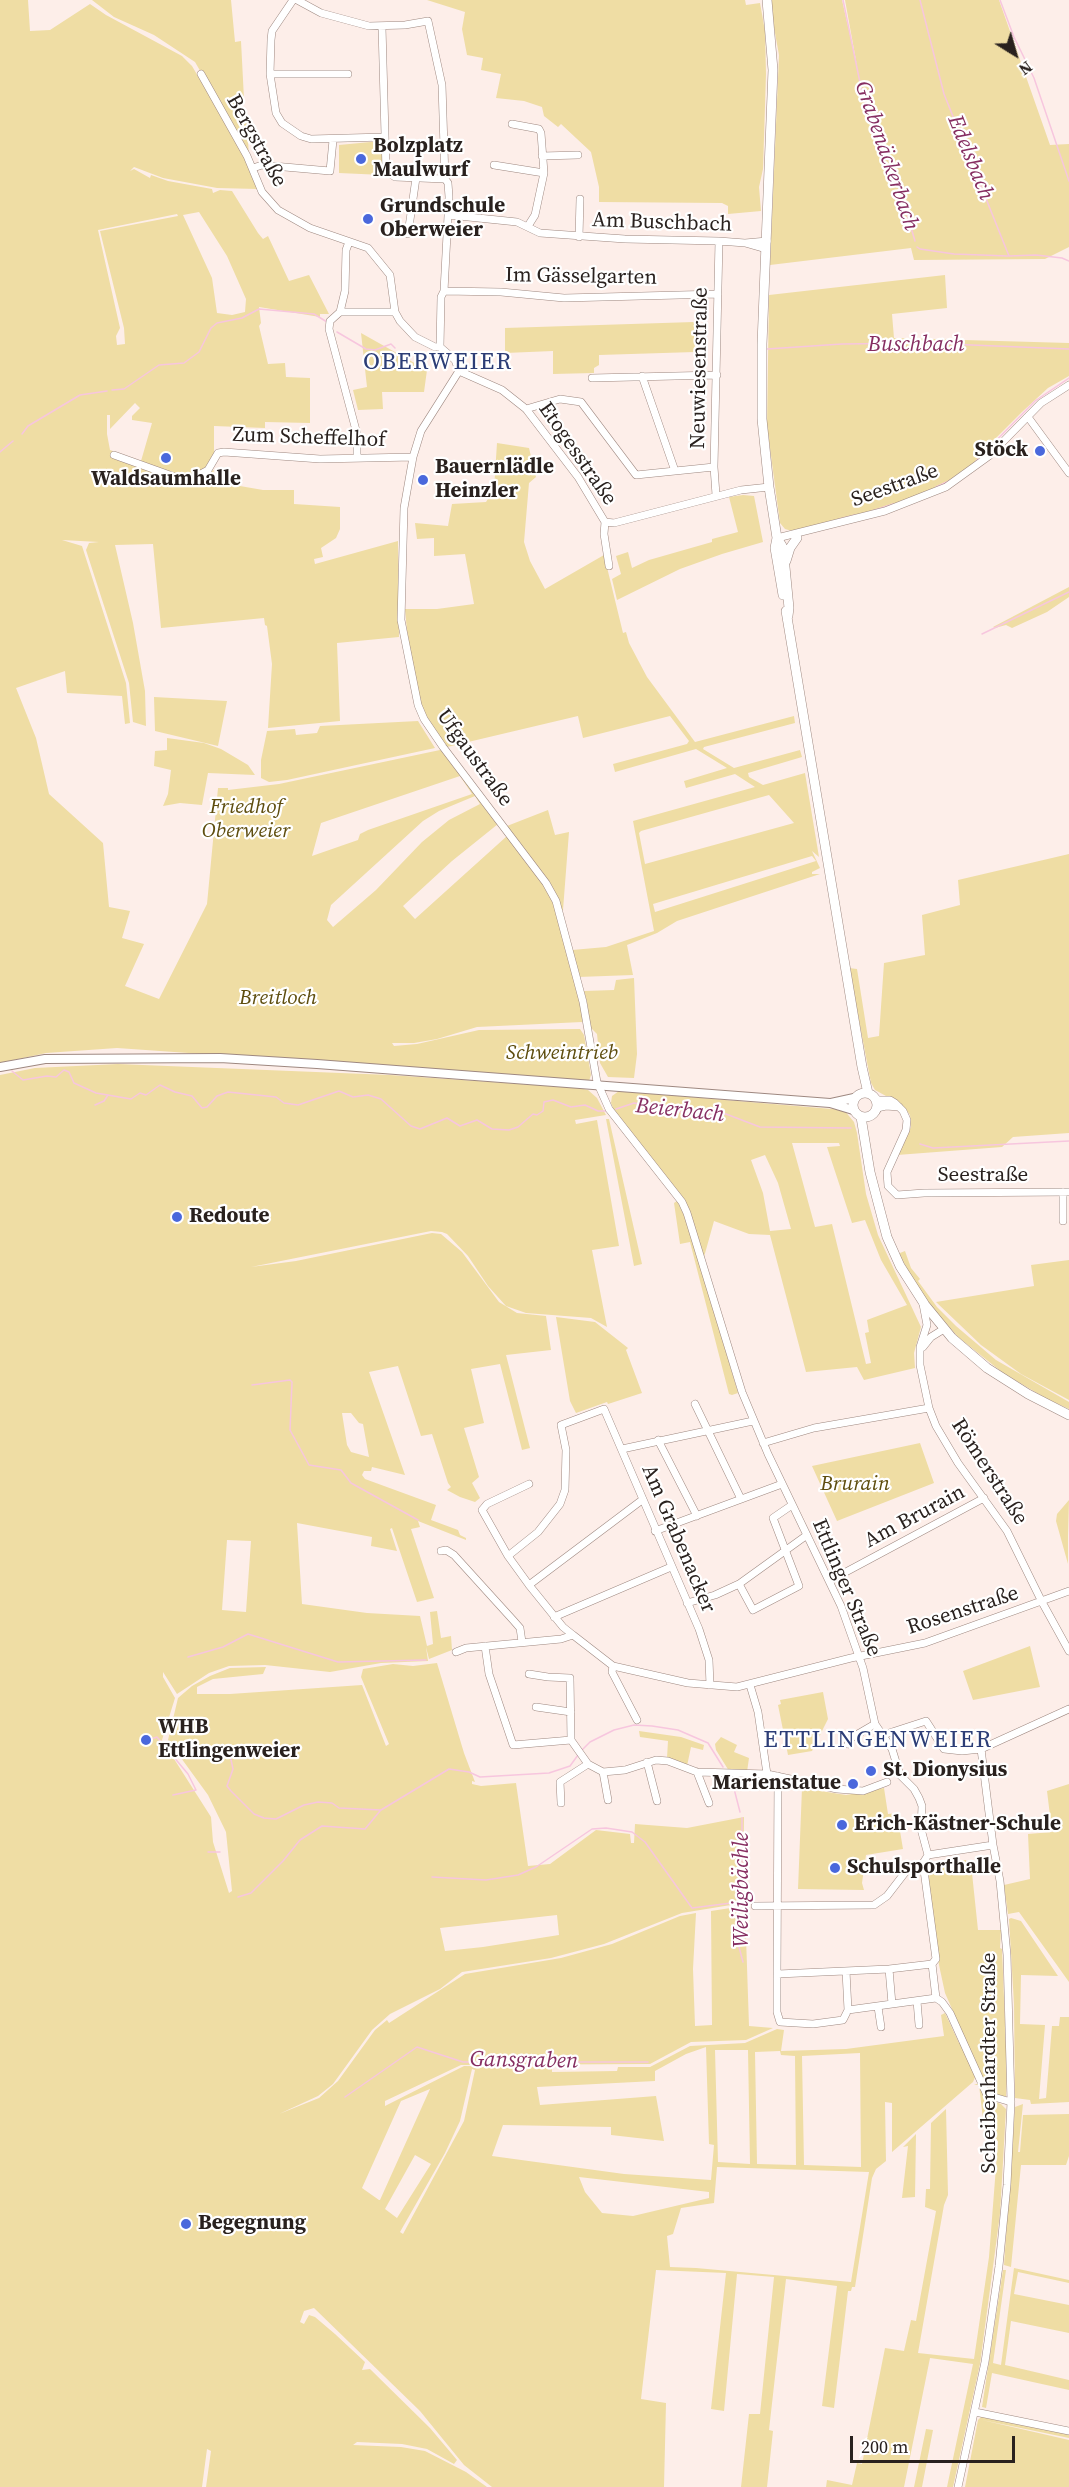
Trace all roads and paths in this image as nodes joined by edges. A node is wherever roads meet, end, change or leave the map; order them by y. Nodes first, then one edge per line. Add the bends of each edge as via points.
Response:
1 (295, 0) edge
2 (767, 0) edge
3 (382, 27) junction
4 (201, 74) dead end
5 (270, 74) junction
6 (348, 74) dead end
7 (512, 124) dead end
8 (385, 137) junction
9 (333, 140) junction
10 (578, 155) dead end
11 (542, 156) junction
12 (494, 165) dead end
13 (253, 168) junction
14 (544, 172) junction
15 (416, 177) junction
16 (444, 179) junction
17 (580, 199) dead end
18 (449, 215) junction
19 (528, 226) junction
20 (408, 234) dead end
21 (579, 237) junction
22 (719, 241) junction
23 (349, 242) junction
24 (766, 245) junction
25 (444, 291) junction
26 (718, 294) junction
27 (340, 312) junction
28 (396, 312) junction
29 (440, 346) junction
30 (459, 371) junction
31 (717, 375) junction
32 (642, 376) junction
33 (592, 378) dead end
34 (1069, 385) edge
35 (526, 409) junction
36 (1028, 417) junction
37 (114, 455) dead end
38 (413, 457) junction
39 (357, 458) junction
40 (714, 467) junction
41 (675, 471) junction
42 (1069, 473) edge
43 (768, 487) junction
44 (716, 495) junction
45 (605, 522) junction
46 (806, 532) junction
47 (777, 538) junction
48 (797, 538) junction
49 (609, 566) dead end
50 (786, 567) junction
51 (788, 616) junction
52 (0, 1067) edge
53 (599, 1085) junction
54 (867, 1099) junction
55 (830, 1103) junction
56 (853, 1110) junction
57 (866, 1117) junction
58 (1066, 1192) edge
59 (1063, 1221) dead end
60 (923, 1303) junction
61 (942, 1327) junction
62 (925, 1334) junction
63 (920, 1355) junction
64 (696, 1404) dead end
65 (929, 1408) junction
66 (1069, 1415) edge
67 (753, 1421) junction
68 (707, 1430) junction
69 (657, 1440) junction
70 (763, 1443) junction
71 (622, 1449) junction
72 (529, 1484) dead end
73 (782, 1484) junction
74 (984, 1498) junction
75 (741, 1499) junction
76 (642, 1500) junction
77 (792, 1505) junction
78 (697, 1516) junction
79 (655, 1531) junction
80 (807, 1535) junction
81 (786, 1549) junction
82 (441, 1551) dead end
83 (508, 1556) junction
84 (671, 1567) junction
85 (829, 1581) junction
86 (740, 1584) junction
87 (530, 1585) junction
88 (1069, 1591) edge
89 (1042, 1602) junction
90 (687, 1603) junction
91 (554, 1617) junction
92 (573, 1635) junction
93 (522, 1642) junction
94 (485, 1646) junction
95 (1069, 1651) edge
96 (456, 1652) dead end
97 (859, 1657) junction
98 (613, 1666) junction
99 (529, 1674) dead end
100 (710, 1685) junction
101 (750, 1685) junction
102 (536, 1707) dead end
103 (1069, 1709) edge
104 (571, 1712) junction
105 (637, 1720) dead end
106 (875, 1725) junction
107 (883, 1735) junction
108 (571, 1740) junction
109 (848, 1744) dead end
110 (981, 1749) junction
111 (647, 1762) junction
112 (588, 1764) junction
113 (603, 1772) junction
114 (697, 1772) junction
115 (767, 1774) junction
116 (778, 1776) junction
117 (887, 1782) dead end
118 (608, 1800) dead end
119 (657, 1801) dead end
120 (561, 1803) dead end
121 (709, 1803) dead end
122 (993, 1845) junction
123 (928, 1855) junction
124 (923, 1863) junction
125 (755, 1906) dead end
126 (777, 1906) junction
127 (932, 1964) junction
128 (889, 1969) junction
129 (846, 1971) junction
130 (778, 1974) junction
131 (936, 1998) junction
132 (917, 2001) junction
133 (892, 2004) junction
134 (878, 2007) junction
135 (848, 2010) junction
136 (919, 2025) dead end
137 (881, 2027) dead end
138 (1011, 2102) junction
139 (975, 2412) junction
140 (1069, 2431) edge
141 (958, 2487) edge

1 - 3 street via 345,21
1 - 5 street via 272,31
2 - 24 main road via 773,70
3 - 8 street
3 - 16 street via 428,21 442,85
4 - 13 street, Bergstraße
5 - 6 street
5 - 9 street via 276,113 282,123 311,140
7 - 11 street via 539,129
8 - 9 street
8 - 15 street via 389,175
9 - 13 street via 330,171 262,165
10 - 11 street
11 - 14 street
12 - 14 street
13 - 23 street, Bergstraße via 262,192 278,210 310,228
14 - 19 street via 535,215
15 - 16 street
15 - 20 street
16 - 18 street via 448,183
17 - 21 street, Am Buschbach
18 - 19 street, Am Buschbach
18 - 25 street
19 - 21 street, Am Buschbach via 540,233
21 - 22 street, Am Buschbach
22 - 24 street, Am Buschbach
22 - 26 street, Neuwiesenstraße
23 - 27 street
23 - 28 street, Bergstraße via 368,248 386,269
24 - 43 main road via 762,419
25 - 26 street, Im Gässelgarten via 564,298
25 - 29 street
26 - 31 street, Neuwiesenstraße
27 - 28 street
27 - 39 street via 328,329 357,434
28 - 29 street, Bergstraße via 407,331 426,344
29 - 30 street via 455,360
30 - 35 street, Etogesstraße via 510,394
30 - 38 street, Ufgaustraße via 427,418
31 - 32 street
31 - 40 street, Neuwiesenstraße
32 - 33 street
32 - 41 street
34 - 36 street, Seestraße
35 - 41 street via 560,399 581,402 632,472 642,476
35 - 45 street, Etogesstraße via 578,477
36 - 42 street
36 - 46 street, Seestraße via 989,456 946,487 885,511
37 - 39 street, Zum Scheffelhof via 191,479 208,471 218,453 224,452
38 - 39 street, Zum Scheffelhof
38 - 53 street, Ufgaustraße via 403,515 401,611 418,705 443,747 551,892 583,1002
40 - 41 street
40 - 44 street, Neuwiesenstraße
43 - 44 street, Etogesstraße
43 - 47 main road
44 - 45 street, Etogesstraße via 614,523
45 - 49 street, Etogesstraße
46 - 47 street, Seestraße
46 - 48 street, Seestraße
47 - 48 street
47 - 50 main road
47 - 51 main road via 775,548
48 - 50 main road
50 - 51 main road
51 - 54 main road
52 - 53 street via 45,1059 220,1058
53 - 55 street
53 - 67 street, Ettlinger Straße via 609,1109 682,1202
54 - 55 street
54 - 56 main road
54 - 57 main road
54 - 58 street, Seestraße via 899,1107 905,1114 907,1124 886,1177 892,1192 903,1196
55 - 56 street
56 - 57 main road
57 - 60 main road, Römerstraße via 870,1172 887,1237
58 - 59 street, Seestraße
60 - 61 main road, Römerstraße
60 - 62 street, Römerstraße
61 - 62 street via 935,1326
61 - 63 street via 927,1341
61 - 66 main road, Römerstraße via 989,1369
62 - 63 street, Römerstraße
63 - 65 street, Römerstraße
64 - 68 street
65 - 70 street via 814,1428
65 - 74 street, Römerstraße via 942,1438
67 - 68 street
67 - 70 street, Ettlinger Straße
68 - 69 street
68 - 75 street
69 - 71 street
69 - 78 street
70 - 73 street, Ettlinger Straße
71 - 76 street, Am Grabenacker
71 - 83 street, Am Grabenacker via 604,1409 561,1425 566,1450 565,1490 560,1504 538,1532
72 - 83 street via 482,1510
73 - 75 street
73 - 77 street, Ettlinger Straße
74 - 85 street, Am Brurain
74 - 89 street, Römerstraße via 1007,1531
75 - 78 street
76 - 79 street, Am Grabenacker
76 - 87 street
77 - 80 street, Ettlinger Straße
77 - 81 street via 773,1518
78 - 79 street
79 - 84 street, Am Grabenacker
80 - 81 street
80 - 85 street, Ettlinger Straße
81 - 86 street
81 - 86 street via 800,1584 798,1588 753,1610
82 - 93 street via 454,1555 513,1620 520,1628
83 - 87 street
84 - 90 street, Am Grabenacker
84 - 91 street
85 - 97 street, Ettlinger Straße
86 - 90 street
87 - 91 street
88 - 89 street, Rosenstraße
89 - 95 street, Römerstraße
89 - 97 street, Rosenstraße via 926,1643
90 - 100 street, Am Grabenacker via 710,1660
91 - 92 street
92 - 93 street
92 - 98 street
93 - 94 street
94 - 96 street
94 - 108 street via 489,1674 513,1745
97 - 101 street, Rosenstraße
97 - 106 street, Ettlinger Straße
98 - 100 street, Rosenstraße
98 - 105 street via 612,1672
99 - 104 street via 570,1678
100 - 101 street, Rosenstraße
101 - 115 street
102 - 104 street
103 - 110 street
104 - 108 street
106 - 107 street, Ettlinger Straße
106 - 109 street via 851,1738
107 - 110 street via 926,1721 944,1749
107 - 123 street, Ettlinger Straße via 900,1775 919,1798
108 - 112 street
110 - 122 street, Scheibenhardter Straße
111 - 113 street
111 - 114 street via 668,1761
111 - 119 street
112 - 113 street
112 - 120 street via 560,1782
113 - 118 street
114 - 115 street
114 - 121 street
115 - 116 street
116 - 117 street via 863,1791
116 - 126 street
122 - 123 street
122 - 138 street, Scheibenhardter Straße via 1007,1955
123 - 124 street
124 - 126 street via 907,1870 887,1896 874,1905
124 - 127 street via 936,1959
125 - 126 street
126 - 130 street
127 - 128 street
127 - 131 street
128 - 129 street
128 - 133 street
129 - 130 street
129 - 135 street
130 - 135 street via 780,2022 813,2024 843,2020
131 - 132 street
131 - 138 street via 950,2013 987,2095
132 - 133 street
132 - 136 street
133 - 134 street
134 - 135 street
134 - 137 street
138 - 139 street, Scheibenhardter Straße via 999,2266
139 - 140 street
139 - 141 street, Scheibenhardter Straße

